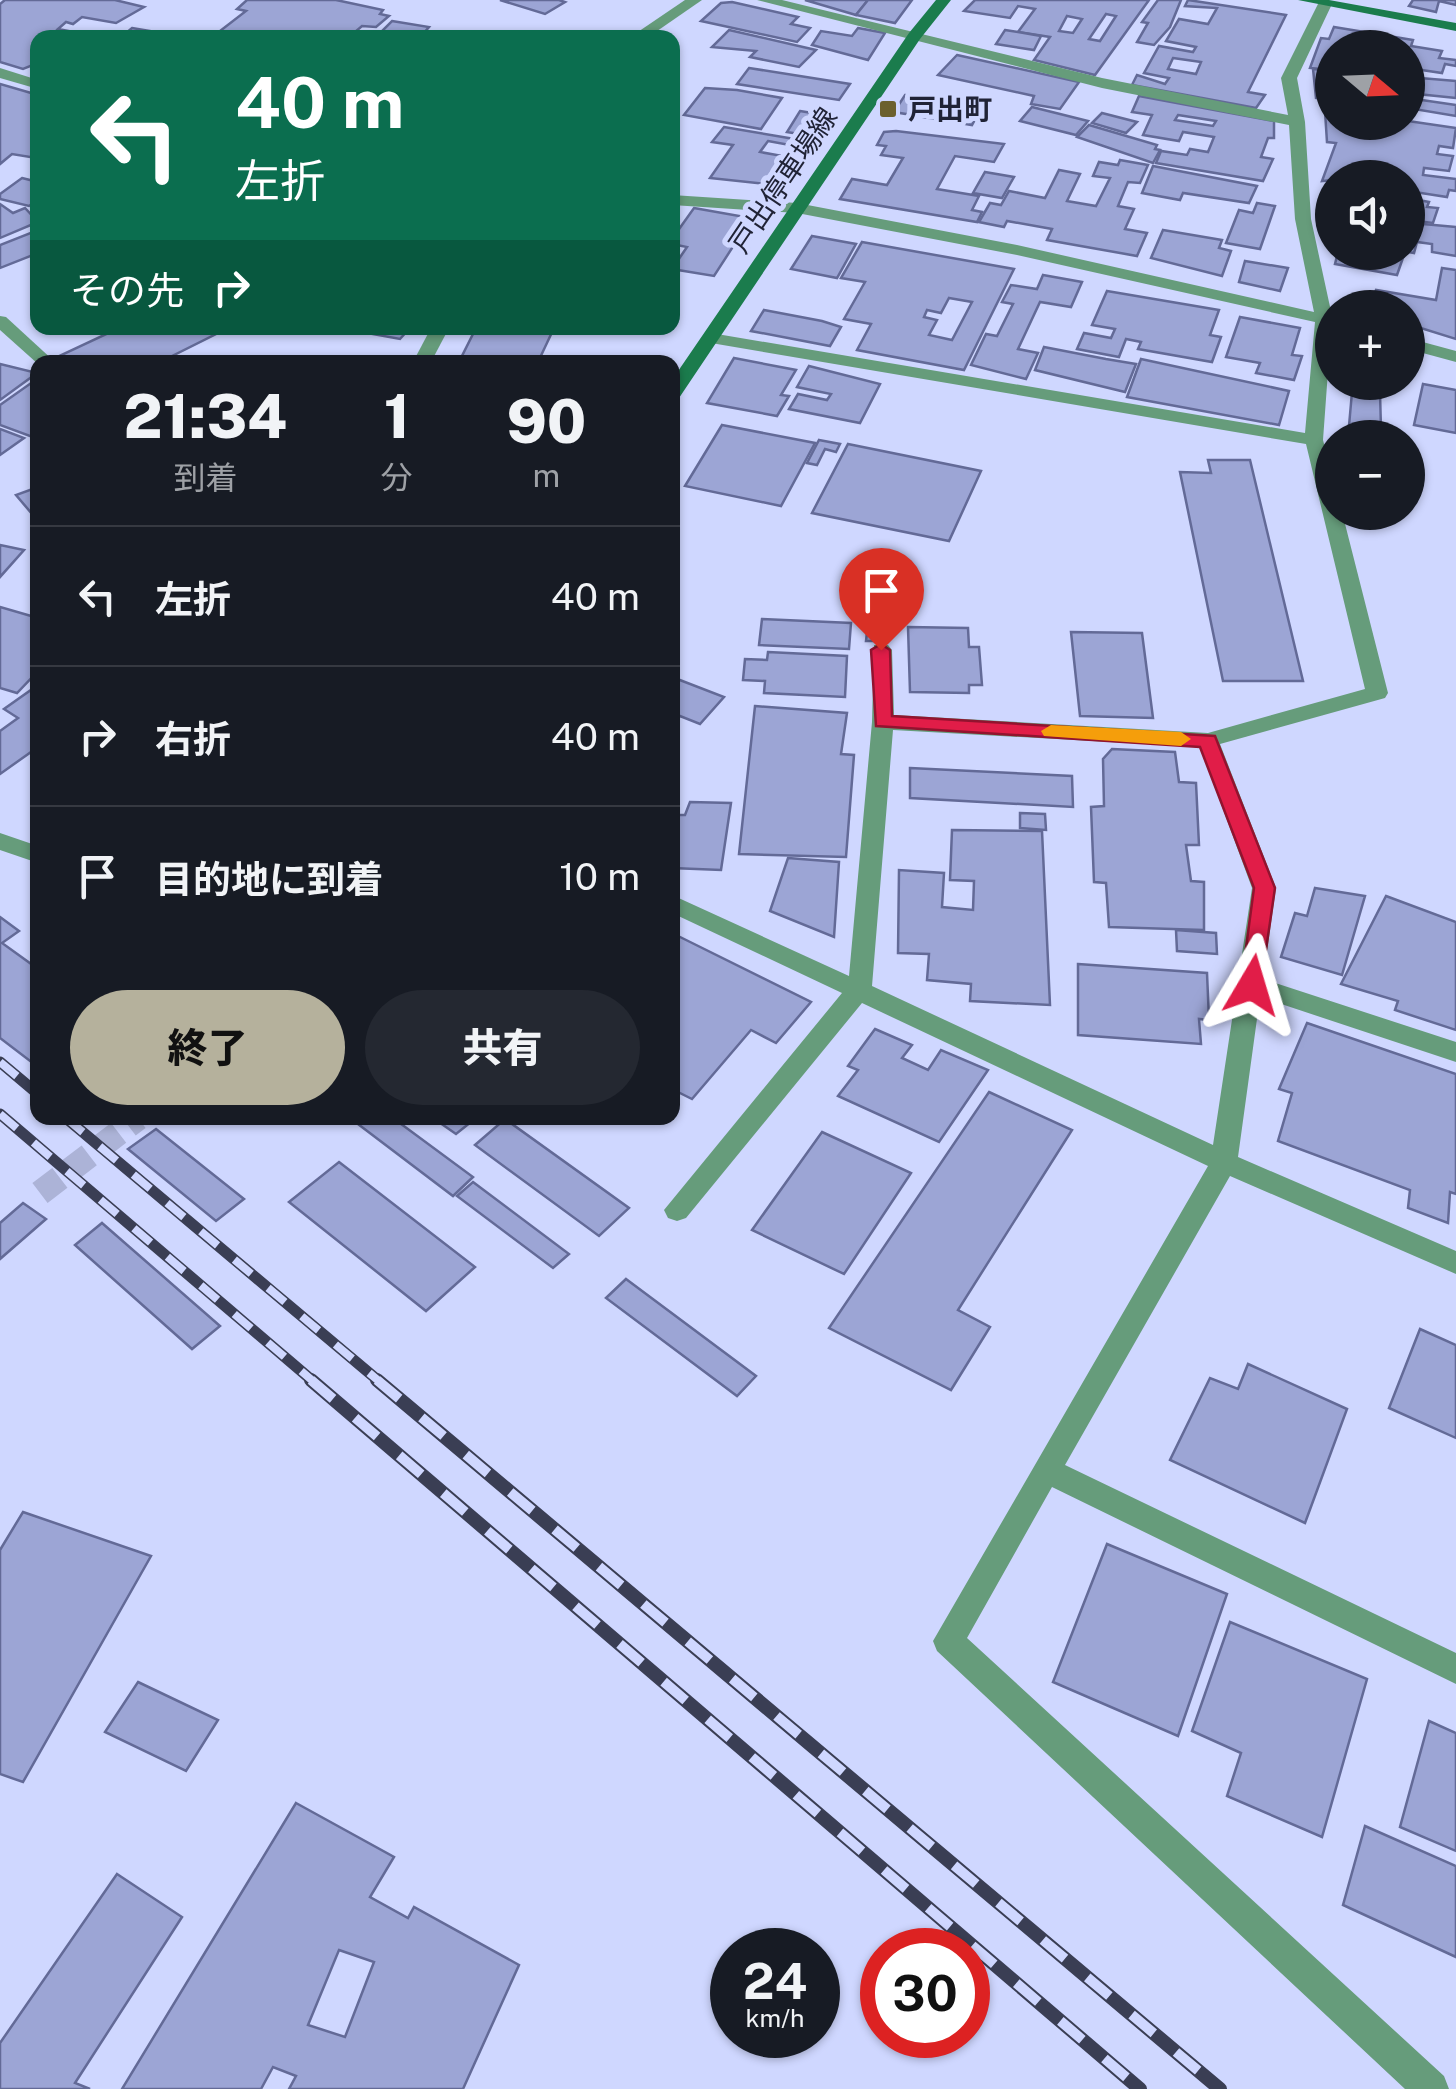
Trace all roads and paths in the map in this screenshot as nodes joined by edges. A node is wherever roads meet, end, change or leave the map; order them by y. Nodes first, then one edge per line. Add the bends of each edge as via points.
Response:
1 (695, 0) edge
2 (764, 0) edge
3 (944, 0) edge
4 (1304, 0) edge
5 (1326, 4) junction
6 (1456, 27) edge
7 (648, 30) edge
8 (914, 36) junction
9 (0, 73) edge
10 (30, 82) edge
11 (1297, 122) junction
12 (680, 201) edge
13 (797, 208) junction
14 (1320, 290) edge
15 (1315, 317) edge
16 (0, 321) edge
17 (711, 338) junction
18 (1425, 348) edge
19 (38, 355) edge
20 (1456, 357) edge
21 (680, 383) edge
22 (1319, 400) edge
23 (1314, 440) junction
24 (881, 650) dead end
25 (883, 722) junction
26 (1208, 740) junction
27 (0, 842) edge
28 (30, 852) edge
29 (680, 907) edge
30 (1252, 985) junction
31 (860, 989) junction
32 (1456, 1052) edge
33 (1224, 1162) junction
34 (678, 1210) dead end
35 (1456, 1263) edge
36 (1048, 1471) junction
37 (1456, 1669) edge
38 (1432, 2089) edge

1 - 7 street
2 - 8 street
3 - 8 main road, 戸出停車場線
4 - 5 main road
5 - 6 main road
5 - 11 street via 1289,78
8 - 11 street
8 - 13 main road, 戸出停車場線
9 - 10 street
11 - 14 street via 1302,219
12 - 13 street
13 - 15 street
13 - 17 main road, 戸出停車場線
16 - 19 street
17 - 21 main road, 戸出停車場線
17 - 23 street
18 - 20 street
22 - 23 street
23 - 26 street via 1377,693
24 - 25 street
25 - 26 street
25 - 31 street
26 - 30 street via 1264,888
27 - 28 street
29 - 31 street
30 - 32 street
30 - 33 street
31 - 33 street
31 - 34 street
33 - 35 street
33 - 36 street
36 - 37 street
36 - 38 street via 948,1640

